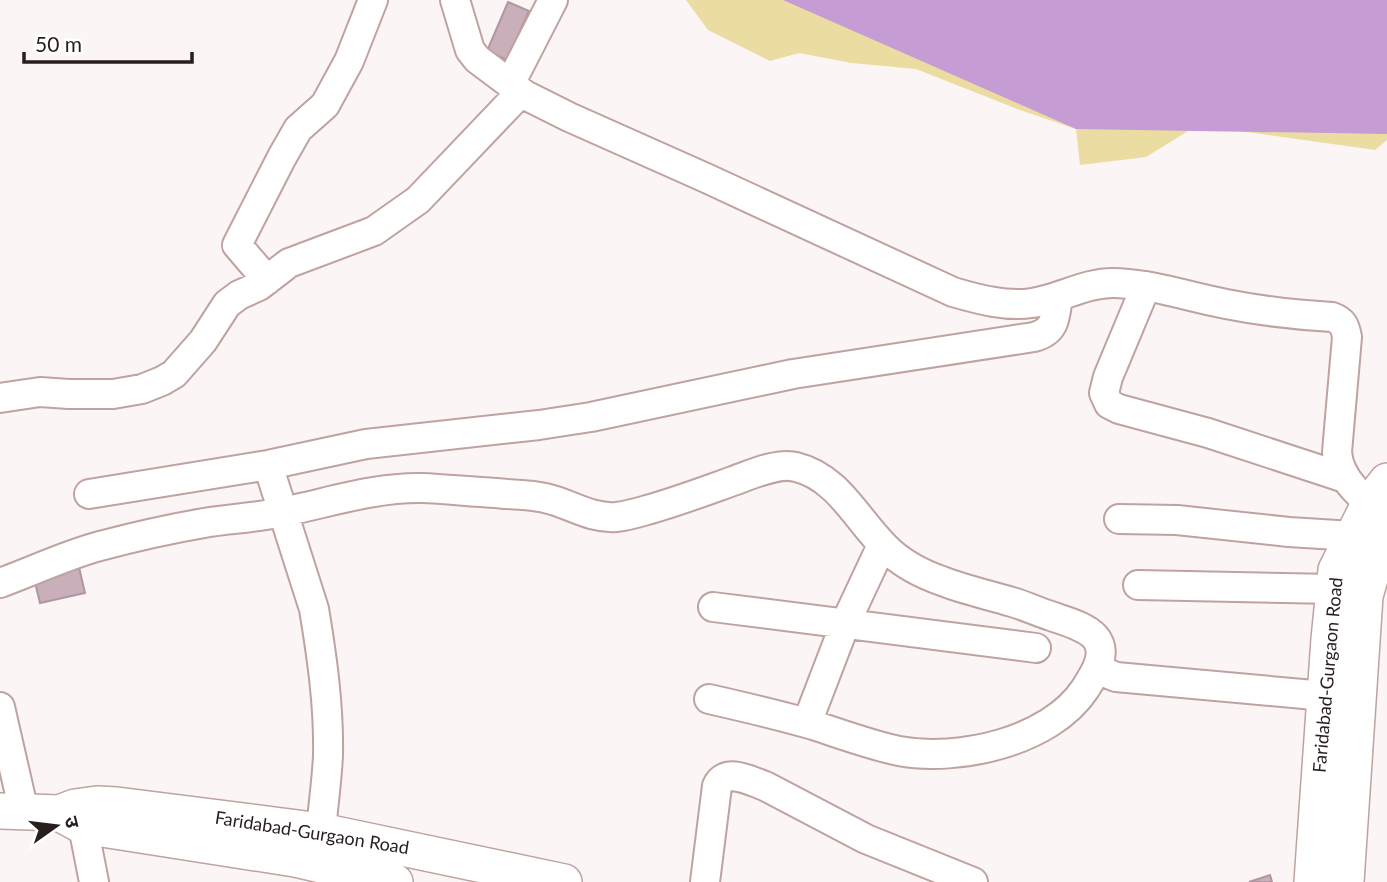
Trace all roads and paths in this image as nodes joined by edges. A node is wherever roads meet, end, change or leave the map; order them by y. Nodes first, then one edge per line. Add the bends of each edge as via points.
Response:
1 (373, 0) edge
2 (454, 0) edge
3 (553, 0) edge
4 (516, 88) junction
5 (267, 280) junction
6 (1146, 286) junction
7 (1058, 296) junction
8 (0, 398) edge
9 (268, 465) junction
10 (1345, 478) junction
11 (89, 495) dead end
12 (1383, 506) edge
13 (284, 512) junction
14 (1119, 519) dead end
15 (1353, 536) junction
16 (883, 545) junction
17 (0, 583) edge
18 (1138, 585) dead end
19 (1334, 589) junction
20 (713, 607) dead end
21 (845, 624) junction
22 (1036, 648) dead end
23 (1097, 669) junction
24 (1325, 696) junction
25 (709, 698) dead end
26 (0, 707) edge
27 (807, 723) junction
28 (12, 811) edge
29 (74, 815) junction
30 (321, 831) junction
31 (94, 882) edge
32 (395, 882) edge
33 (565, 882) edge
34 (705, 882) edge
35 (974, 882) edge
36 (1312, 882) edge
37 (1346, 882) edge

1 - 5 street via 349,61 325,105 298,130 237,245
2 - 4 street via 470,50
3 - 4 street
4 - 5 street via 418,200 374,231 289,263
4 - 7 street via 569,117 953,292 1007,303
5 - 8 street via 227,304 203,341 162,382 113,394 40,393
6 - 7 street via 1103,283
6 - 10 street via 1227,304 1340,320 1347,337 1337,452
6 - 10 street via 1108,377 1104,393 1109,404
7 - 9 street via 1051,328 1034,337 793,374 591,417 366,444
9 - 11 street
9 - 13 street
10 - 12 street
12 - 15 main road, Faridabad-Gurgaon Road
12 - 37 main road, Faridabad-Gurgaon Road via 1384,530 1365,596
13 - 16 street via 357,495 418,488 539,496 593,515 615,517 789,465 819,477 848,501
13 - 17 street via 105,545
13 - 30 street via 314,609 324,677 328,758
14 - 15 street
15 - 19 main road, Faridabad-Gurgaon Road via 1336,570
16 - 21 street
16 - 23 street via 935,579 1018,604 1093,634 1100,645
18 - 19 street
19 - 24 main road, Faridabad-Gurgaon Road
20 - 21 street
21 - 22 street
21 - 27 street
23 - 24 street via 1116,677
23 - 27 street via 1080,696 1048,724 1026,736 974,750 938,754 897,751
24 - 36 main road, Faridabad-Gurgaon Road
25 - 27 street
26 - 28 street
28 - 29 main road, Faridabad-Gurgaon Road
29 - 30 main road, Faridabad-Gurgaon Road via 97,804 117,805
29 - 31 street
29 - 32 main road, Faridabad-Gurgaon Road
30 - 33 main road, Faridabad-Gurgaon Road
34 - 35 street via 717,786 722,778 732,776 765,786 866,839

